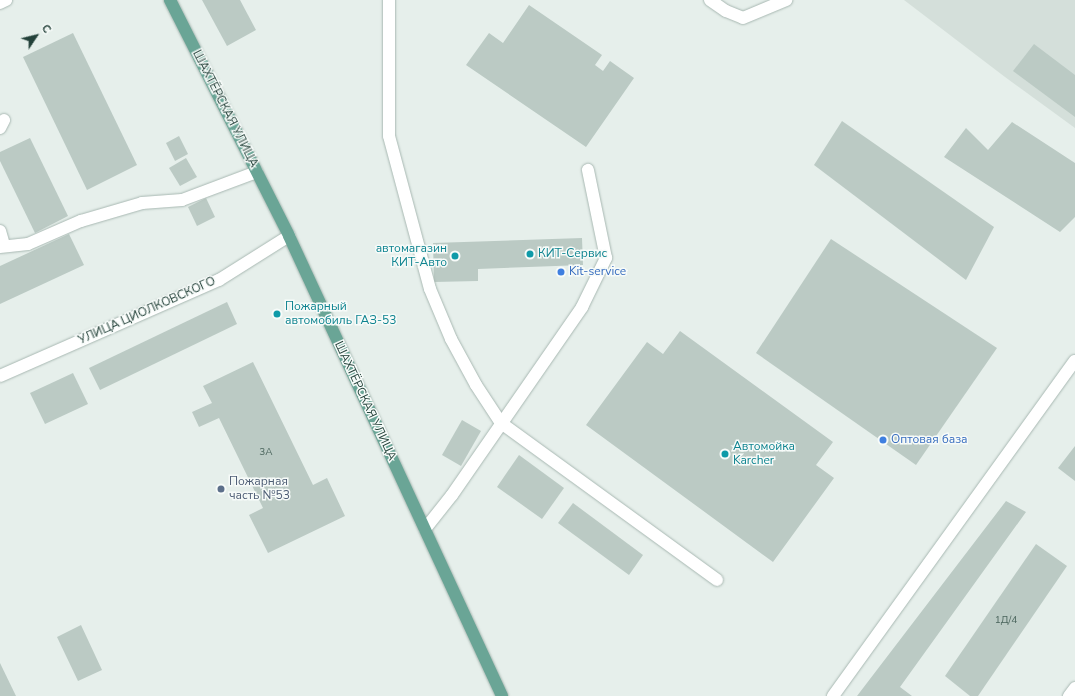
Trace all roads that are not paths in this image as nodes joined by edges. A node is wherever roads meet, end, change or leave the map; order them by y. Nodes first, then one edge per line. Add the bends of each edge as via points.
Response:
1 (6, 0) edge
2 (170, 0) edge
3 (389, 0) edge
4 (710, 0) edge
5 (786, 0) edge
6 (0, 3) edge
7 (588, 170) dead end
8 (257, 172) junction
9 (0, 231) edge
10 (289, 236) junction
11 (2, 246) edge
12 (1075, 361) edge
13 (0, 376) edge
14 (501, 423) junction
15 (425, 529) junction
16 (717, 580) dead end
17 (1075, 688) edge
18 (502, 696) edge
19 (833, 696) edge
20 (1069, 696) edge

1 - 6 street
2 - 8 main road, ШАХТЁРСКАЯ УЛИЦА
3 - 14 street via 389,136 407,206 430,289 448,332 476,385
4 - 5 street via 726,12 743,18
7 - 14 street via 606,258 582,307
8 - 10 main road, ШАХТЁРСКАЯ УЛИЦА
8 - 11 street via 182,200 142,202 81,221 28,244
9 - 11 street
10 - 13 street, УЛИЦА ЦИОЛКОВСКОГО via 219,280
10 - 15 main road, ШАХТЁРСКАЯ УЛИЦА
12 - 19 street
14 - 15 street
14 - 16 street
15 - 18 main road, ШАХТЁРСКАЯ УЛИЦА
17 - 20 street

